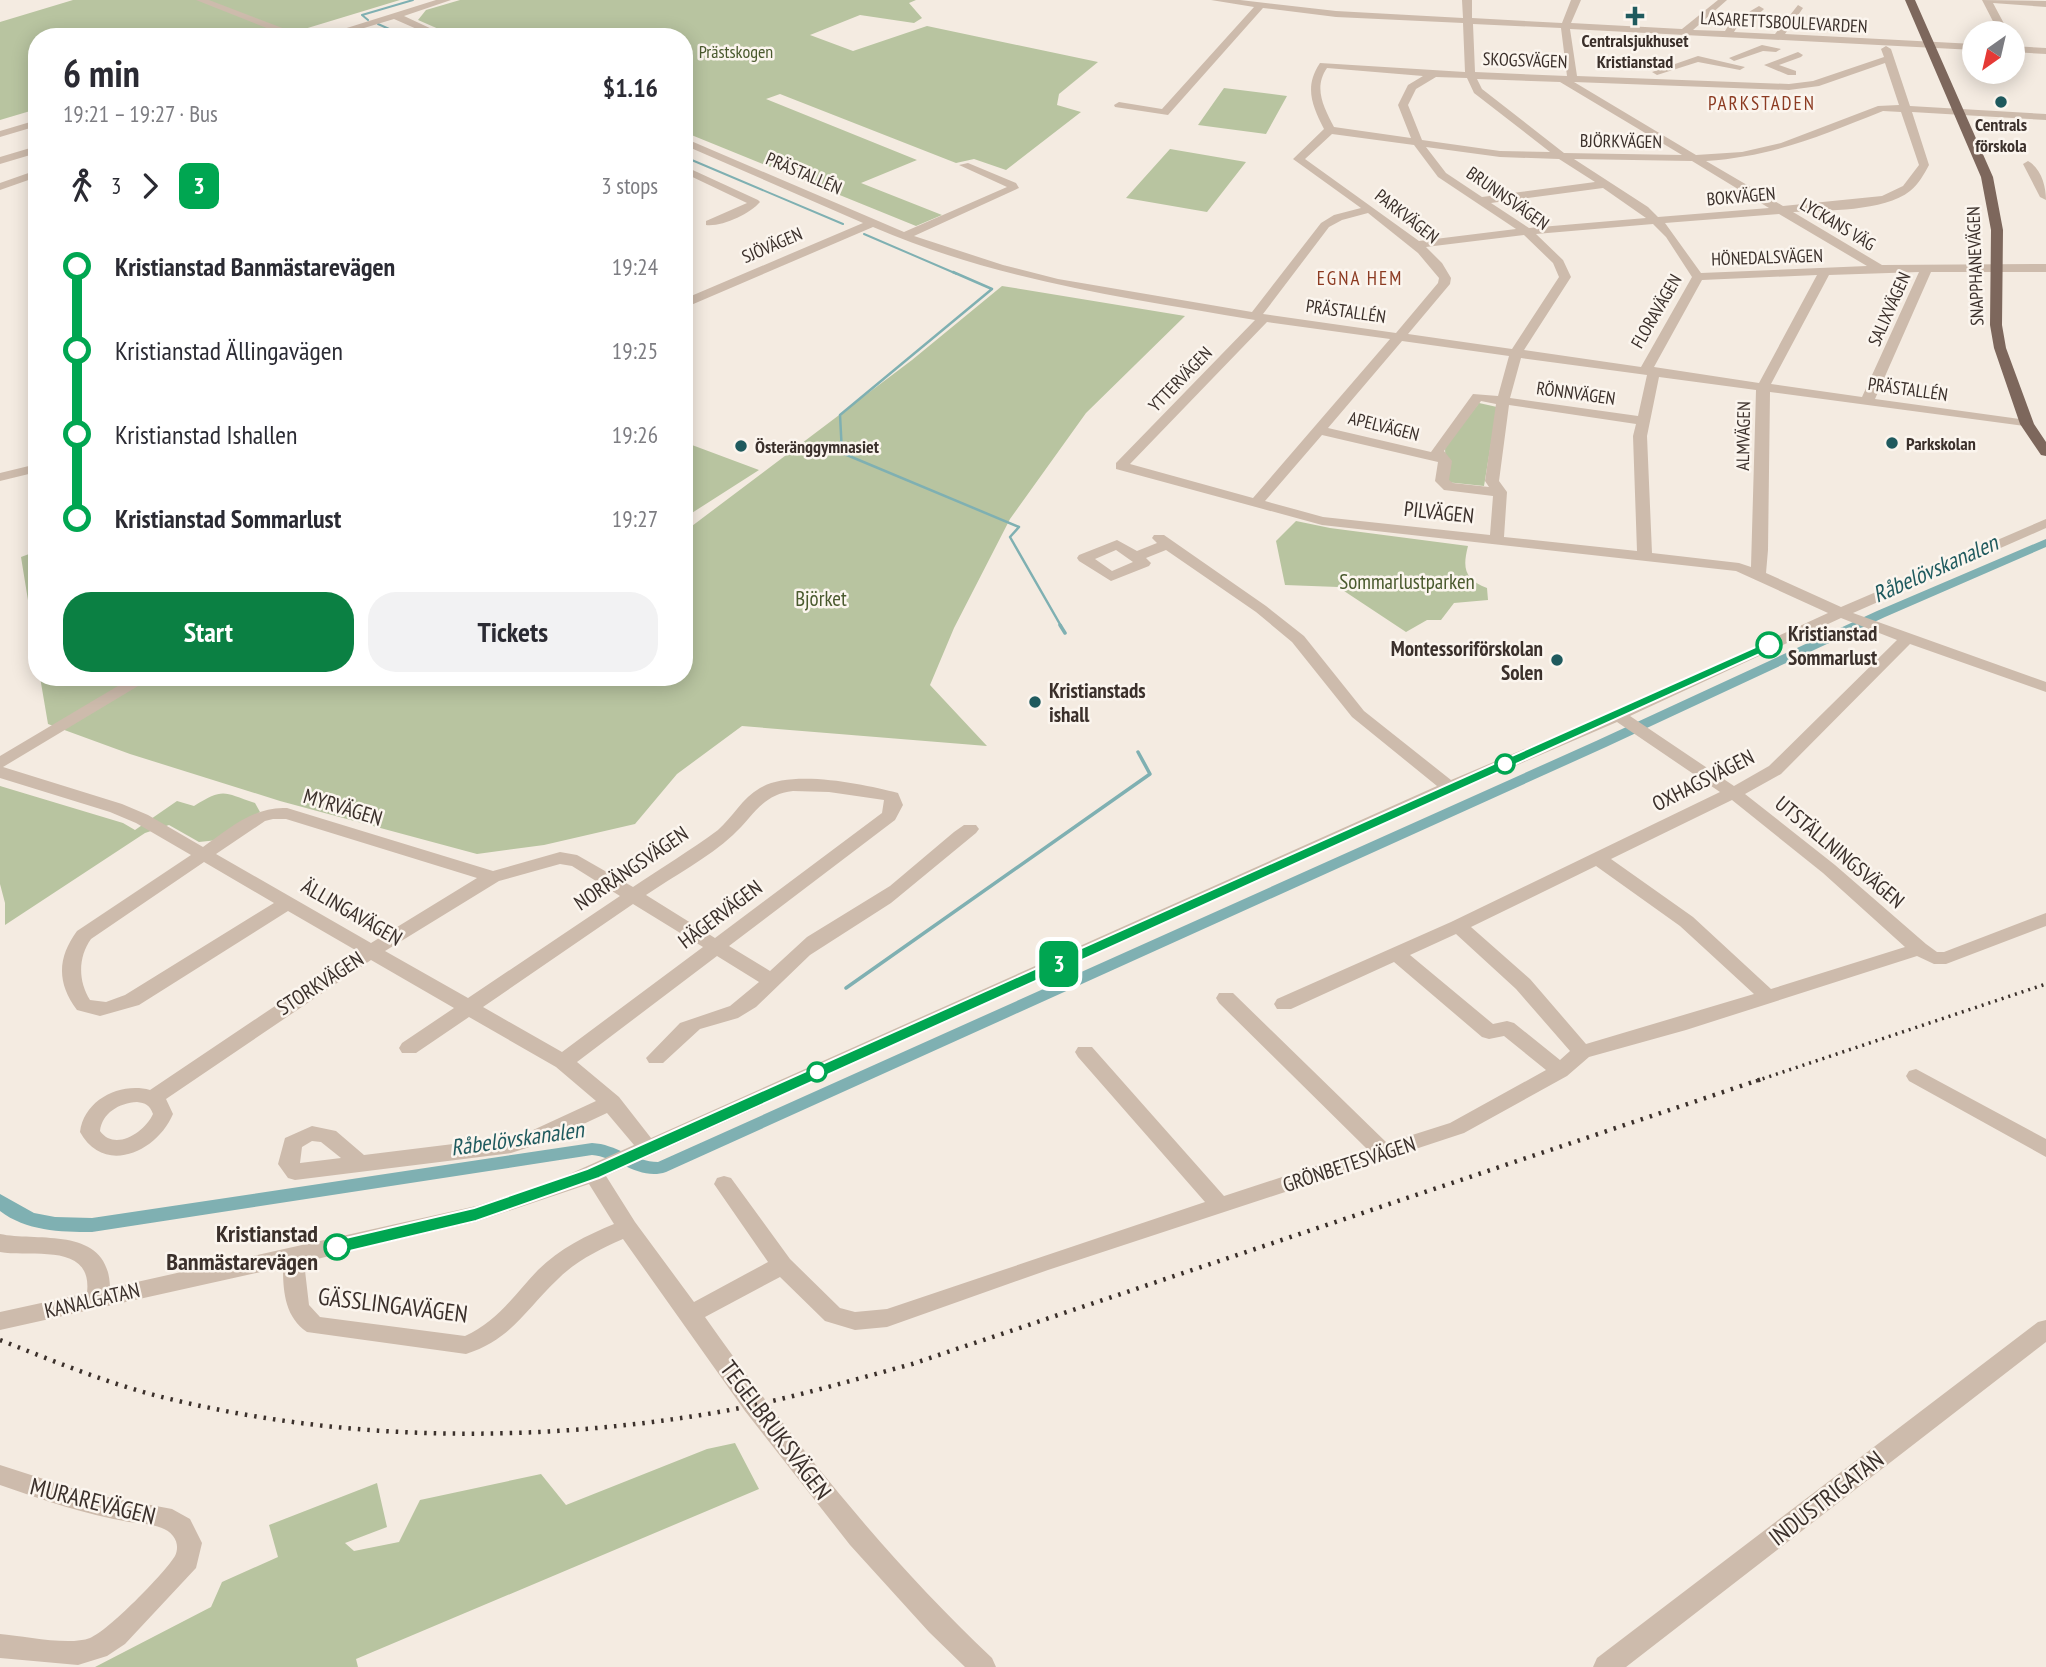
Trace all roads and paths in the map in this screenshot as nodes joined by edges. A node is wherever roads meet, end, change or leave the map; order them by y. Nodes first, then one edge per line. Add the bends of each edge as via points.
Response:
1 (201, 0) edge
2 (446, 0) edge
3 (1216, 0) edge
4 (1291, 0) edge
5 (1467, 0) edge
6 (1576, 0) edge
7 (1910, 0) edge
8 (1987, 0) edge
9 (1723, 1) edge
10 (2046, 4) edge
11 (1260, 6) junction
12 (1798, 8) dead end
13 (1283, 9) junction
14 (1759, 9) dead end
15 (394, 15) junction
16 (1468, 21) junction
17 (1998, 21) edge
18 (1565, 26) junction
19 (274, 28) edge
20 (353, 28) edge
21 (424, 28) edge
22 (1684, 32) junction
23 (1778, 37) junction
24 (1715, 43) junction
25 (1884, 43) junction
26 (1930, 45) junction
27 (1962, 46) edge
28 (1776, 49) dead end
29 (2025, 50) edge
30 (2046, 51) edge
31 (1798, 55) dead end
32 (1889, 58) junction
33 (1737, 62) junction
34 (1751, 71) dead end
35 (1657, 72) dead end
36 (1792, 73) dead end
37 (1434, 74) junction
38 (1470, 75) junction
39 (1762, 75) dead end
40 (1710, 77) dead end
41 (1567, 79) junction
42 (1773, 79) dead end
43 (1119, 105) dead end
44 (1904, 107) junction
45 (1959, 110) junction
46 (2046, 117) edge
47 (28, 126) edge
48 (1330, 130) junction
49 (0, 134) edge
50 (693, 145) edge
51 (1419, 145) junction
52 (701, 148) junction
53 (693, 151) edge
54 (28, 152) edge
55 (1563, 157) junction
56 (1694, 159) junction
57 (0, 161) edge
58 (964, 165) dead end
59 (2046, 165) edge
60 (693, 173) edge
61 (28, 176) edge
62 (1606, 184) junction
63 (0, 187) edge
64 (2045, 197) edge
65 (1480, 201) junction
66 (1368, 210) junction
67 (1782, 211) junction
68 (1658, 221) junction
69 (874, 222) junction
70 (710, 223) dead end
71 (1527, 232) junction
72 (904, 236) junction
73 (1416, 245) junction
74 (2046, 268) edge
75 (1880, 269) junction
76 (1926, 270) junction
77 (1998, 270) junction
78 (1825, 272) junction
79 (1698, 277) junction
80 (693, 300) edge
81 (1260, 317) junction
82 (1398, 336) junction
83 (1516, 352) junction
84 (1650, 371) junction
85 (1763, 387) junction
86 (1503, 401) junction
87 (1867, 401) junction
88 (1643, 421) junction
89 (2027, 424) junction
90 (1319, 430) junction
91 (2046, 452) edge
92 (1440, 458) junction
93 (1121, 466) joint
94 (28, 470) edge
95 (0, 477) edge
96 (1500, 492) junction
97 (1256, 503) junction
98 (2046, 523) edge
99 (1497, 540) junction
100 (1645, 555) junction
101 (1135, 557) dead end
102 (1758, 574) junction
103 (1840, 612) junction
104 (1908, 638) junction
105 (130, 686) edge
106 (2046, 687) edge
107 (1631, 724) junction
108 (0, 764) edge
109 (0, 772) edge
110 (1450, 788) junction
111 (1733, 793) junction
112 (892, 797) joint
113 (970, 829) dead end
114 (206, 854) junction
115 (1596, 858) junction
116 (493, 877) junction
117 (632, 893) junction
118 (289, 902) junction
119 (2046, 919) edge
120 (1458, 926) junction
121 (715, 946) junction
122 (372, 949) junction
123 (1919, 949) junction
124 (1396, 954) junction
125 (770, 980) junction
126 (1768, 997) junction
127 (1226, 998) dead end
128 (1284, 1004) dead end
129 (470, 1006) junction
130 (409, 1048) dead end
131 (1085, 1052) dead end
132 (1582, 1052) junction
133 (656, 1059) dead end
134 (563, 1062) junction
135 (1560, 1071) junction
136 (1916, 1076) dead end
137 (153, 1098) dead end
138 (612, 1102) junction
139 (2046, 1149) edge
140 (640, 1151) junction
141 (1384, 1153) junction
142 (359, 1163) dead end
143 (601, 1170) junction
144 (724, 1184) dead end
145 (1220, 1205) junction
146 (627, 1228) junction
147 (0, 1243) edge
148 (293, 1256) junction
149 (782, 1265) junction
150 (97, 1299) junction
151 (691, 1314) junction
152 (0, 1321) edge
153 (2046, 1329) edge
154 (0, 1475) edge
155 (0, 1646) edge
156 (983, 1667) edge
157 (1605, 1667) edge

1 - 19 street
2 - 15 street
3 - 11 street, LASARETTSBOULEVARDEN
4 - 13 street
5 - 16 street
6 - 18 street
7 - 26 main road, SNAPPHANEVÄGEN
8 - 10 street
8 - 17 street
9 - 22 street
11 - 13 street, LASARETTSBOULEVARDEN
11 - 43 street via 1164,113
12 - 23 street
13 - 16 street, LASARETTSBOULEVARDEN
14 - 24 street via 1732,25
15 - 20 street
15 - 21 street
16 - 18 street, LASARETTSBOULEVARDEN
16 - 38 street
18 - 22 street, LASARETTSBOULEVARDEN
18 - 41 street
22 - 24 street, LASARETTSBOULEVARDEN
23 - 24 street, LASARETTSBOULEVARDEN
23 - 25 street, LASARETTSBOULEVARDEN
25 - 26 street, LASARETTSBOULEVARDEN
25 - 32 street, BOKVÄGEN
26 - 27 street, LASARETTSBOULEVARDEN
26 - 45 main road, SNAPPHANEVÄGEN
28 - 33 street via 1762,48
29 - 30 street
31 - 36 street via 1769,65
32 - 41 street, SKOGSVÄGEN via 1815,84 1789,87
32 - 44 street, BOKVÄGEN
33 - 34 street
33 - 35 street via 1712,64 1698,59
33 - 40 street
37 - 38 street, SKOGSVÄGEN
37 - 48 street, SKOGSVÄGEN via 1324,65 1312,88
37 - 51 street, BRUNNSVÄGEN via 1412,87 1403,105
38 - 41 street, SKOGSVÄGEN
38 - 55 street, FLORAVÄGEN via 1478,91
39 - 42 street
41 - 56 street, LYCKANS VÄG
44 - 45 street, BJÖRKVÄGEN
44 - 56 street, BJÖRKVÄGEN via 1882,108 1784,146
44 - 67 street, BOKVÄGEN via 1924,165 1915,184 1897,196 1866,203
45 - 46 street, BJÖRKVÄGEN
45 - 77 main road, SNAPPHANEVÄGEN via 1994,205
47 - 49 street
48 - 51 street, BJÖRKVÄGEN
48 - 66 street, PARKVÄGEN via 1298,159
50 - 52 street, PRÄSTALLÉN
51 - 55 street, BJÖRKVÄGEN
51 - 65 street, BRUNNSVÄGEN via 1440,174
52 - 53 street
52 - 69 street, PRÄSTALLÉN
54 - 57 street
55 - 56 street, BJÖRKVÄGEN
55 - 62 street, FLORAVÄGEN
56 - 67 street, LYCKANS VÄG
58 - 72 street via 1013,188
59 - 64 street via 2028,164
60 - 70 street via 754,202
61 - 63 street
62 - 65 street
62 - 68 street, FLORAVÄGEN
65 - 71 street, BRUNNSVÄGEN
66 - 73 street, PARKVÄGEN
66 - 81 street, YTTERVÄGEN via 1325,225
67 - 68 street, BOKVÄGEN
67 - 75 street, LYCKANS VÄG
68 - 71 street, BOKVÄGEN
68 - 79 street, FLORAVÄGEN
69 - 72 street, PRÄSTALLÉN
69 - 80 street, SJÖVÄGEN
71 - 73 street, BOKVÄGEN
71 - 83 street, BRUNNSVÄGEN via 1563,268 1565,277
72 - 81 street, PRÄSTALLÉN via 1049,281
73 - 82 street, PARKVÄGEN via 1444,273 1444,284
74 - 77 street, HÖNEDALSVÄGEN
75 - 76 street, HÖNEDALSVÄGEN
75 - 78 street, HÖNEDALSVÄGEN
76 - 77 street, HÖNEDALSVÄGEN
76 - 87 street, SALIXVÄGEN
77 - 89 main road, SNAPPHANEVÄGEN via 2000,348
78 - 79 street, HÖNEDALSVÄGEN
78 - 85 street, ALMVÄGEN
79 - 84 street, FLORAVÄGEN
81 - 82 street, PRÄSTALLÉN
81 - 93 street, YTTERVÄGEN
82 - 83 street, PRÄSTALLÉN
82 - 90 street, PARKVÄGEN
83 - 84 street, PRÄSTALLÉN
83 - 86 street, BRUNNSVÄGEN
84 - 85 street, PRÄSTALLÉN
84 - 88 street, FLORAVÄGEN
85 - 87 street, PRÄSTALLÉN
85 - 102 street, ALMVÄGEN
86 - 88 street, RÖNNVÄGEN
86 - 92 street via 1478,397 1437,451
86 - 96 street, BRUNNSVÄGEN via 1492,481
87 - 89 street, PRÄSTALLÉN
88 - 100 street, FLORAVÄGEN
89 - 91 main road, SNAPPHANEVÄGEN
90 - 92 street, APELVÄGEN
90 - 97 street, PARKVÄGEN
92 - 96 street via 1445,461 1444,485
93 - 97 street, PILVÄGEN
94 - 95 street
96 - 99 street, BRUNNSVÄGEN
97 - 99 street, PILVÄGEN via 1322,521
98 - 103 street, KANALGATAN
99 - 100 street, PILVÄGEN
100 - 102 street, PILVÄGEN via 1739,567
101 - 110 street via 1164,541 1261,609 1298,639 1357,713
102 - 103 street, PILVÄGEN
103 - 104 street, PILVÄGEN
103 - 107 street, KANALGATAN
104 - 106 street, PILVÄGEN
104 - 111 street, OXHAGSVÄGEN via 1775,770
105 - 108 street
107 - 110 street, KANALGATAN
107 - 111 street, UTSTÄLLNINGSVÄGEN
109 - 114 street, ÄLLINGAVÄGEN via 116,808
110 - 140 street, KANALGATAN
111 - 115 street, OXHAGSVÄGEN
111 - 123 street, UTSTÄLLNINGSVÄGEN
112 - 117 street, NORRÄNGSVÄGEN via 873,790 771,788 726,832
112 - 121 street, HÄGERVÄGEN via 889,816
113 - 125 street via 896,890 806,947
114 - 116 street, MYRVÄGEN via 259,817 287,814
114 - 118 street, ÄLLINGAVÄGEN
114 - 118 street, MYRVÄGEN via 85,935 74,948 73,983 81,1004 90,1009 111,1008 132,1000
115 - 120 street, OXHAGSVÄGEN
115 - 126 street via 1684,916
116 - 117 street via 561,858 577,861
116 - 122 street, STORKVÄGEN
117 - 121 street
117 - 129 street, NORRÄNGSVÄGEN
118 - 122 street, ÄLLINGAVÄGEN
119 - 123 street, UTSTÄLLNINGSVÄGEN via 1946,958 1934,958
120 - 124 street, OXHAGSVÄGEN
120 - 132 street via 1523,984
121 - 125 street
121 - 134 street, HÄGERVÄGEN
122 - 129 street, ÄLLINGAVÄGEN
122 - 137 street, STORKVÄGEN
123 - 126 street, GRÖNBETESVÄGEN
124 - 128 street, OXHAGSVÄGEN
124 - 135 street via 1489,1032 1507,1028
125 - 133 street via 738,1010 687,1028
126 - 132 street, GRÖNBETESVÄGEN
127 - 141 street
129 - 130 street, NORRÄNGSVÄGEN
129 - 134 street, ÄLLINGAVÄGEN
131 - 145 street
132 - 135 street, GRÖNBETESVÄGEN
134 - 138 street, ÄLLINGAVÄGEN
135 - 141 street, GRÖNBETESVÄGEN via 1457,1128
136 - 139 street
138 - 140 street, ÄLLINGAVÄGEN
138 - 142 street via 512,1145
140 - 143 street, KANALGATAN
141 - 145 street, GRÖNBETESVÄGEN
143 - 146 street, TEGELBRUKSVÄGEN
143 - 148 street, KANALGATAN via 476,1214
144 - 149 street, GRÖNBETESVÄGEN
145 - 149 street, GRÖNBETESVÄGEN via 887,1318 855,1321 833,1315
146 - 148 street, GÄSSLINGAVÄGEN via 568,1259 549,1273 502,1326 467,1345 305,1320 298,1309
146 - 151 street, TEGELBRUKSVÄGEN
147 - 150 street via 62,1247 81,1253 101,1282
148 - 150 street, KANALGATAN
149 - 151 street
150 - 152 street, KANALGATAN
151 - 156 street, TEGELBRUKSVÄGEN via 753,1404 859,1537 938,1625
153 - 157 street, INDUSTRIGATAN
154 - 155 street, MURAREVÄGEN via 88,1504 163,1517 181,1527 191,1544 187,1560 153,1599 98,1648 78,1653

